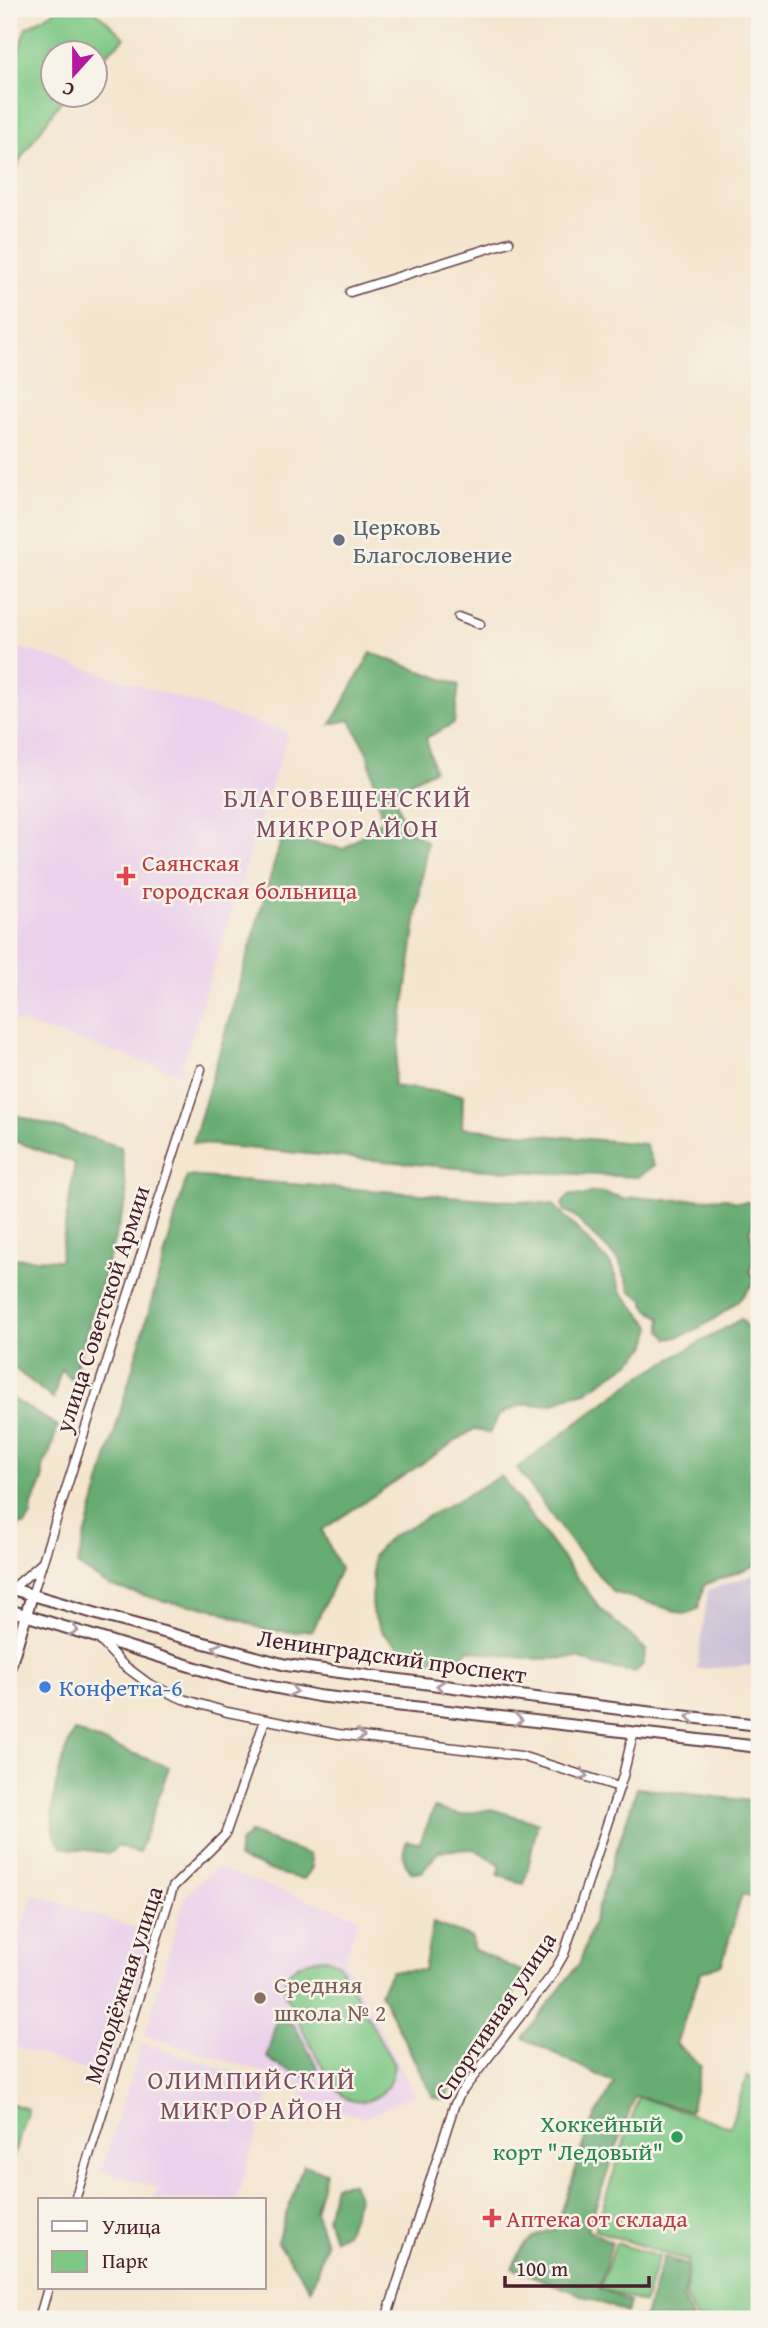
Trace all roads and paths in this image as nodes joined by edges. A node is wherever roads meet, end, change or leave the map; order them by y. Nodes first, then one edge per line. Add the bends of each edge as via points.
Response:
1 (509, 242) dead end
2 (350, 292) dead end
3 (460, 616) dead end
4 (481, 624) dead end
5 (201, 1069) dead end
6 (43, 1563) junction
7 (10, 1592) edge
8 (32, 1595) junction
9 (9, 1610) edge
10 (26, 1615) junction
11 (97, 1637) junction
12 (9, 1670) edge
13 (653, 1713) junction
14 (265, 1720) junction
15 (759, 1725) edge
16 (633, 1734) junction
17 (651, 1736) junction
18 (759, 1747) edge
19 (619, 1787) junction
20 (76, 2198) edge
21 (47, 2290) edge
22 (39, 2319) edge
23 (386, 2319) edge

1 - 2 street
3 - 4 street
5 - 6 street, улица Советской Армии
6 - 7 street
6 - 8 street, улица Советской Армии
7 - 8 main road, Ленинградский проспект
8 - 10 main road, улица Советской Армии
13 -> 8 main road, Ленинградский проспект via 286,1665
9 - 10 main road, Ленинградский проспект
10 -> 11 main road, Ленинградский проспект
10 - 12 main road, улица Советской Армии
11 - 14 street via 149,1684 183,1699
11 -> 16 main road, Ленинградский проспект via 232,1679 318,1696
15 -> 13 main road, Ленинградский проспект
13 - 17 main road
14 -> 19 street via 338,1734 521,1756
14 - 20 street, Молодёжная улица via 225,1835 173,1887
16 - 17 main road, Ленинградский проспект
16 - 19 street, Спортивная улица
17 - 18 main road, Ленинградский проспект
19 - 23 street, Спортивная улица via 564,1954 454,2106
21 - 22 street

